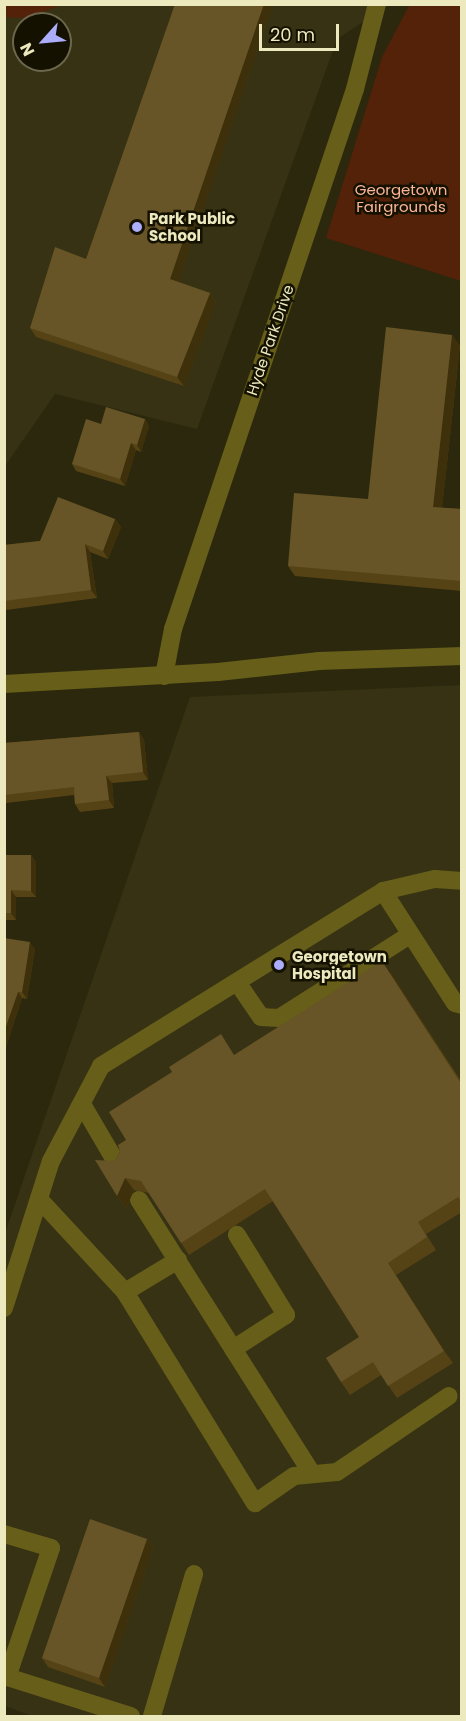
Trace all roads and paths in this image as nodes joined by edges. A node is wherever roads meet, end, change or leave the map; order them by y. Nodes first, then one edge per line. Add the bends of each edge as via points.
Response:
1 (376, 4) edge
2 (462, 656) edge
3 (164, 676) junction
4 (4, 684) edge
5 (462, 881) edge
6 (383, 891) junction
7 (410, 935) junction
8 (237, 982) junction
9 (462, 1005) edge
10 (82, 1104) junction
11 (117, 1164) edge
12 (39, 1199) junction
13 (139, 1200) edge
14 (237, 1235) dead end
15 (178, 1260) junction
16 (125, 1292) junction
17 (4, 1308) edge
18 (233, 1349) junction
19 (449, 1396) dead end
20 (312, 1474) junction
21 (4, 1534) edge
22 (194, 1574) dead end
23 (5, 1677) edge
24 (131, 1716) edge
25 (152, 1716) edge

1 - 3 street, Hyde Park Drive via 355,89 172,629
2 - 3 street via 319,661
3 - 4 street
5 - 6 street via 435,879
6 - 7 street
6 - 8 street
7 - 8 street via 279,1018 261,1017
7 - 9 street via 454,1003
8 - 10 street via 101,1066
10 - 11 street
10 - 12 street via 51,1161
12 - 16 street
12 - 17 street
13 - 15 street
14 - 18 street via 286,1315
15 - 16 street
15 - 18 street
16 - 20 street via 255,1503 294,1476
18 - 20 street
19 - 20 street via 338,1472
21 - 23 street via 51,1548
22 - 25 street
23 - 24 street

